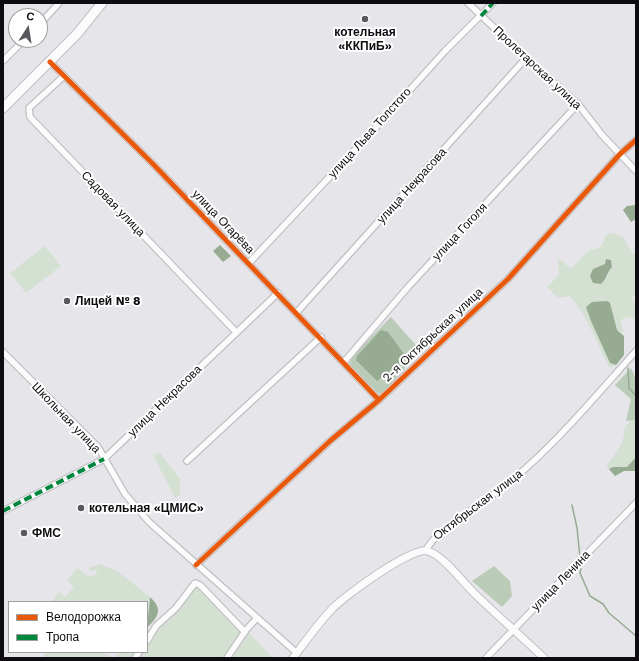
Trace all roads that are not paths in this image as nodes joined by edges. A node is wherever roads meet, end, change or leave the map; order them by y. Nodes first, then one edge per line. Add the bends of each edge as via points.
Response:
1 (59, 3) edge
2 (102, 3) edge
3 (468, 3) edge
4 (492, 3) edge
5 (48, 15) edge
6 (481, 16) junction
7 (16, 48) edge
8 (526, 58) junction
9 (3, 61) edge
10 (50, 62) junction
11 (64, 76) junction
12 (578, 104) junction
13 (3, 108) edge
14 (636, 140) edge
15 (620, 154) junction
16 (636, 170) edge
17 (249, 263) junction
18 (278, 293) junction
19 (297, 312) junction
20 (236, 332) junction
21 (321, 337) junction
22 (636, 351) edge
23 (3, 352) edge
24 (344, 362) junction
25 (379, 400) junction
26 (104, 459) junction
27 (187, 461) dead end
28 (636, 503) edge
29 (3, 511) edge
30 (426, 550) junction
31 (196, 564) junction
32 (257, 618) junction
33 (514, 630) junction
34 (245, 632) junction
35 (148, 639) edge
36 (295, 655) edge
37 (227, 658) edge
38 (486, 658) edge
39 (544, 658) edge

1 - 5 street
2 - 10 main road via 88,22
3 - 6 street, Пролетарская улица
4 - 6 street, улица Льва Толстого
6 - 8 street, Пролетарская улица
6 - 17 street, улица Льва Толстого via 445,51
7 - 9 street
8 - 12 street, Пролетарская улица
8 - 19 street, улица Некрасова
10 - 11 street, улица Огарёва
10 - 13 main road
11 - 17 street, улица Огарёва
11 - 20 street, Садовая улица via 29,108 30,117
12 - 15 street, Пролетарская улица
12 - 24 street, улица Гоголя via 408,287
14 - 15 street, 2-я Октябрьская улица
15 - 16 street, Пролетарская улица
15 - 25 street, 2-я Октябрьская улица via 508,279
17 - 18 street, улица Огарёва
18 - 19 street, улица Огарёва
18 - 20 street, улица Некрасова
19 - 21 street, улица Огарёва
20 - 26 street, улица Некрасова
21 - 24 street, улица Огарёва
21 - 27 street
22 - 30 street, Октябрьская улица via 569,426 526,469 445,529 430,542
23 - 26 street, Школьная улица via 91,440
24 - 25 street, улица Огарёва
25 - 31 street, 2-я Октябрьская улица via 330,441
26 - 29 street, улица Некрасова
26 - 31 street, Школьная улица via 124,494 140,514
28 - 33 street, улица Ленина
30 - 33 street via 445,564
30 - 36 street, Октябрьская улица via 401,559 341,601
31 - 32 street, Школьная улица
32 - 34 street
32 - 36 street, Школьная улица
33 - 38 street, улица Ленина
33 - 39 street
34 - 35 street via 200,585 195,583 176,608 156,626
34 - 37 street

